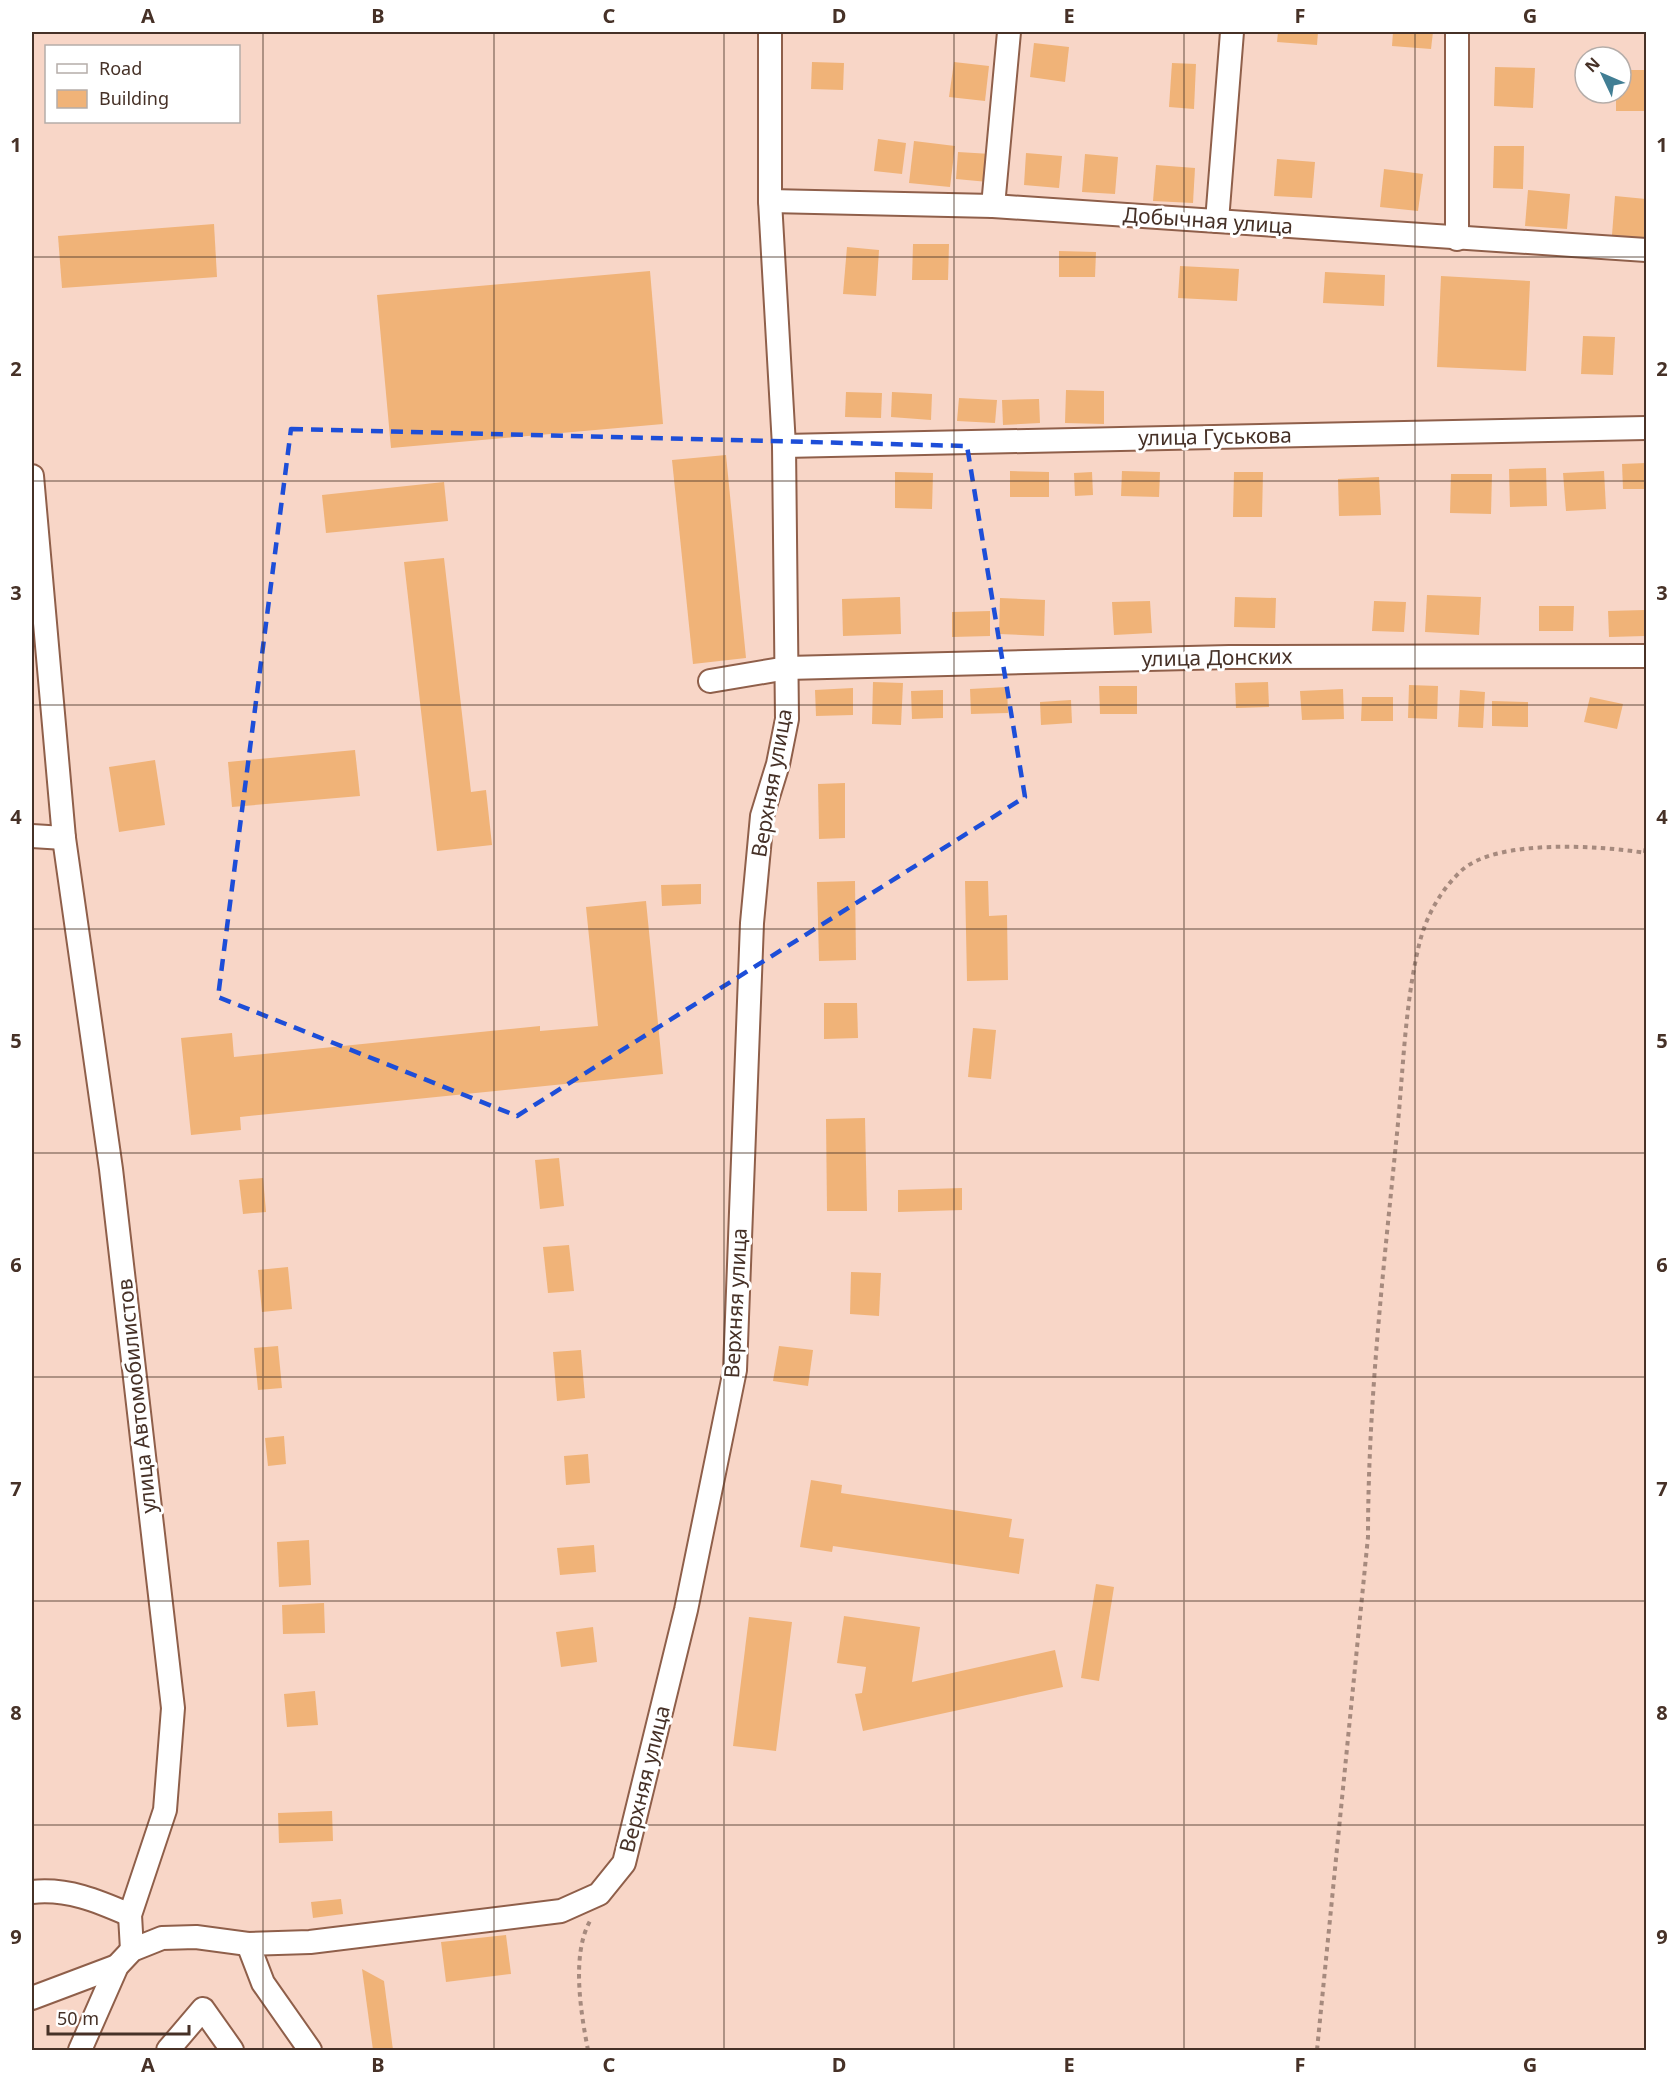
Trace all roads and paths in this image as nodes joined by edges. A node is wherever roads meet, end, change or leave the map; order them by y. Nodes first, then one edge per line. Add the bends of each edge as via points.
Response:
1 (770, 32) edge
2 (1009, 32) edge
3 (1232, 32) edge
4 (1457, 32) edge
5 (770, 201) junction
6 (993, 206) junction
7 (1218, 221) junction
8 (1457, 239) junction
9 (1647, 250) edge
10 (1647, 428) edge
11 (784, 446) junction
12 (32, 476) edge
13 (1647, 656) edge
14 (787, 668) junction
15 (710, 681) dead end
16 (32, 837) edge
17 (64, 838) junction
18 (1647, 844) edge
19 (1646, 853) edge
20 (32, 1892) edge
21 (130, 1915) junction
22 (592, 1916) dead end
23 (248, 1944) junction
24 (124, 1958) junction
25 (32, 1998) edge
26 (80, 2050) edge
27 (168, 2050) edge
28 (232, 2050) edge
29 (310, 2050) edge
30 (588, 2050) edge
31 (1317, 2050) edge

1 - 5 street, Верхняя улица
2 - 6 street
3 - 7 street
4 - 8 street
5 - 6 street, Добычная улица
5 - 11 street, Верхняя улица
6 - 7 street, Добычная улица
7 - 8 street, Добычная улица
8 - 9 street, Добычная улица
10 - 11 street, улица Гуськова
11 - 14 street, Верхняя улица
12 - 17 street, улица Автомобилистов
13 - 14 street, улица Донских via 1229,657
14 - 15 street, улица Донских
14 - 23 street, Верхняя улица via 787,719 762,816 752,923 735,1370 686,1610 624,1863 599,1894 561,1911 310,1942
16 - 17 street
17 - 21 street, улица Автомобилистов via 111,1169 173,1708 165,1810
18 - 19 path
19 - 31 path via 1580,846 1491,854 1463,869 1436,899 1419,944 1407,1024 1380,1301 1368,1537
20 - 21 street via 94,1899
21 - 24 street, улица Автомобилистов
22 - 30 path via 582,1935 581,1966 580,2008
23 - 24 street, Верхняя улица via 196,1937 162,1938
23 - 29 street via 263,1983
24 - 25 street, Верхняя улица
24 - 26 street
27 - 28 street via 203,2009

